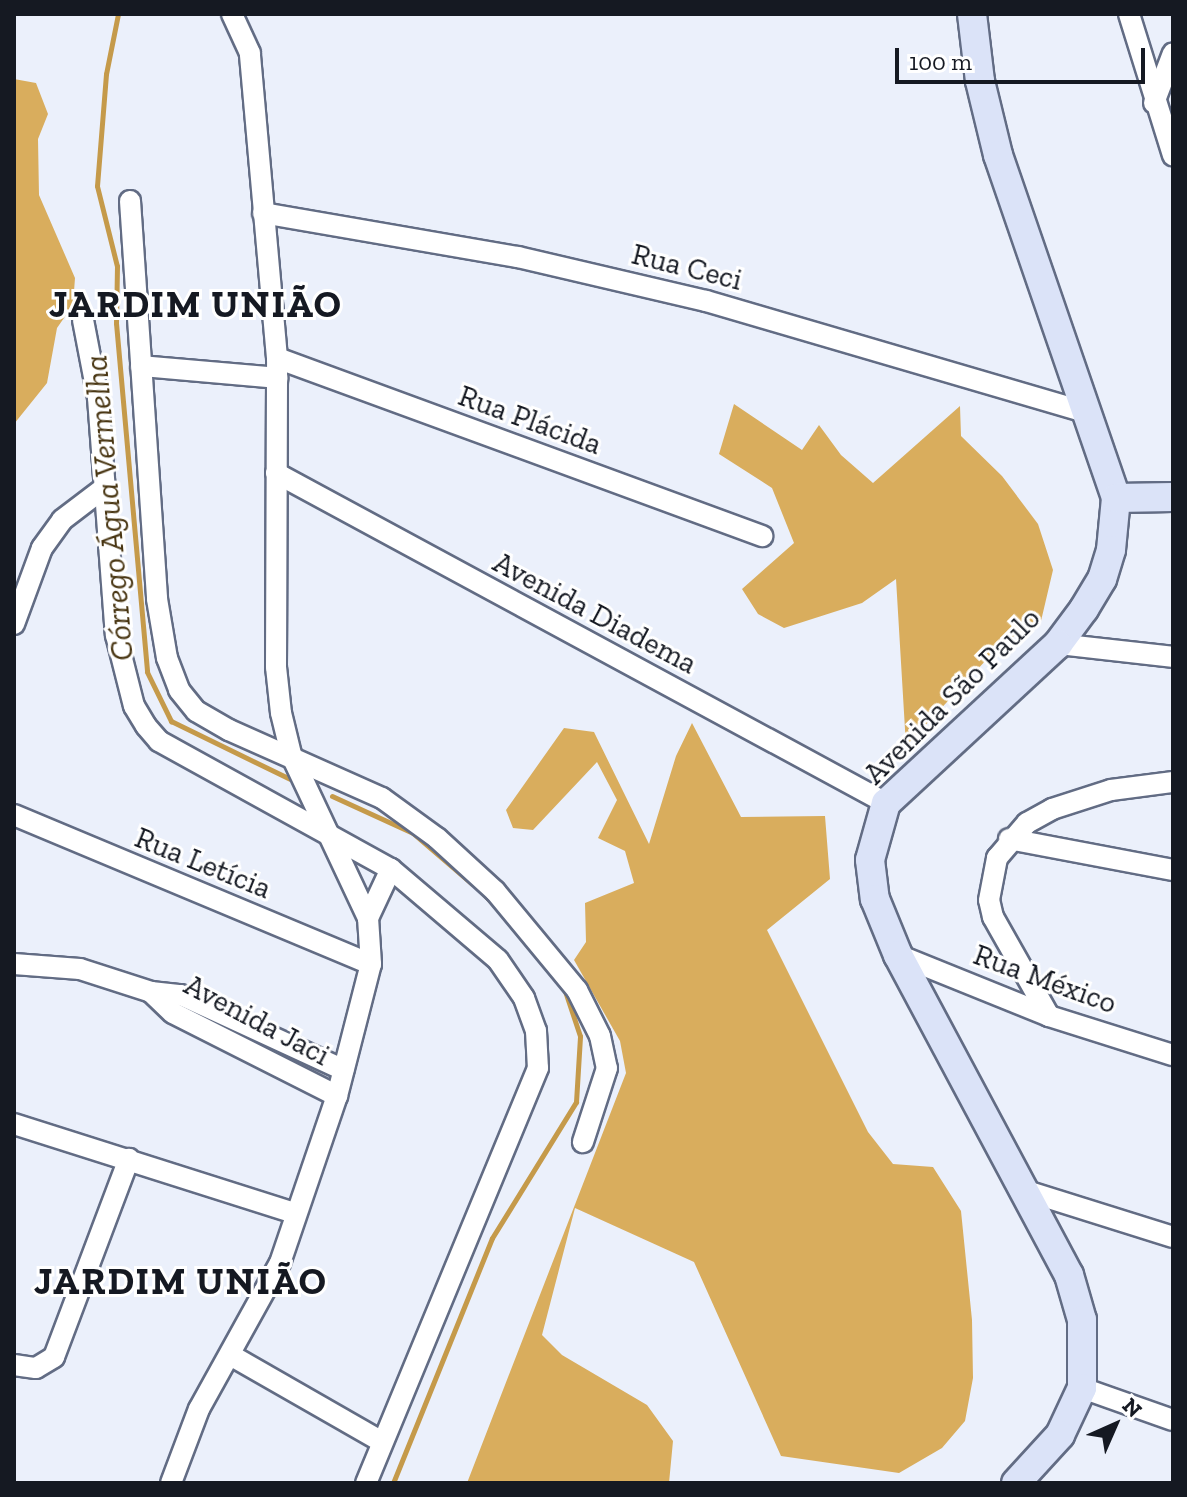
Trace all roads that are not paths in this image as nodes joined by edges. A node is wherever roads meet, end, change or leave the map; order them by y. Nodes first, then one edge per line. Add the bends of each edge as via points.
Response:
1 (232, 14) edge
2 (972, 14) edge
3 (1129, 14) edge
4 (1173, 53) edge
5 (1154, 103) junction
6 (1173, 155) edge
7 (130, 201) dead end
8 (263, 213) junction
9 (83, 320) dead end
10 (141, 366) junction
11 (277, 368) junction
12 (1089, 413) junction
13 (276, 473) junction
14 (104, 488) junction
15 (1173, 497) edge
16 (1116, 498) junction
17 (762, 536) dead end
18 (14, 624) edge
19 (1058, 644) junction
20 (1173, 657) edge
21 (291, 754) junction
22 (1173, 782) edge
23 (886, 803) junction
24 (14, 815) edge
25 (325, 828) junction
26 (1009, 839) junction
27 (391, 869) junction
28 (1173, 870) edge
29 (368, 918) junction
30 (898, 955) junction
31 (14, 964) edge
32 (371, 964) junction
33 (151, 992) junction
34 (1049, 1016) junction
35 (1173, 1055) edge
36 (344, 1070) junction
37 (337, 1096) junction
38 (14, 1124) edge
39 (583, 1142) dead end
40 (129, 1159) junction
41 (1020, 1189) junction
42 (294, 1213) junction
43 (1173, 1237) edge
44 (232, 1356) junction
45 (14, 1365) edge
46 (1082, 1388) junction
47 (1173, 1420) edge
48 (382, 1442) junction
49 (171, 1483) edge
50 (366, 1483) edge
51 (1016, 1483) edge

1 - 8 street via 250,53
2 - 12 main road, Avenida São Paulo via 980,81 998,155
3 - 5 street
4 - 5 street
5 - 6 street
7 - 10 street
8 - 11 street
8 - 12 street, Rua Ceci via 518,257 706,301
9 - 14 street via 98,398
10 - 11 street, Rua Plácida
10 - 21 street via 157,599 167,658 179,690 196,711 229,730
11 - 13 street
11 - 17 street, Rua Plácida
12 - 16 main road, Avenida São Paulo
13 - 21 street via 276,667
13 - 23 street, Avenida Diadema
14 - 18 street via 62,520 42,548
14 - 25 street via 116,635 130,692 146,726 159,741
15 - 16 main road
16 - 19 main road, Avenida São Paulo via 1102,579
19 - 20 street
19 - 23 main road, Avenida São Paulo
21 - 25 street
21 - 39 street via 382,798 437,838 495,891 577,990 600,1036 607,1068
22 - 26 street via 1111,790 1052,809
23 - 30 main road, Avenida São Paulo via 870,860 875,899
24 - 32 street, Rua Letícia
25 - 27 street
25 - 29 street
26 - 28 street
26 - 34 street via 995,866 991,909
27 - 29 street
27 - 48 street via 498,960 524,998 536,1031 538,1068
29 - 32 street
30 - 34 street, Rua México
30 - 41 main road, Avenida São Paulo
31 - 33 street, Avenida Jaci via 80,969
32 - 36 street
33 - 36 street, Avenida Jaci via 181,995
33 - 37 street, Avenida Jaci via 173,1013
34 - 35 street, Rua México
36 - 37 street
37 - 42 street
38 - 40 street
40 - 42 street
40 - 45 street via 54,1357 36,1368
41 - 43 street
41 - 46 main road, Avenida São Paulo via 1069,1275 1082,1320
42 - 44 street via 280,1263
44 - 48 street
44 - 49 street via 178,1454
46 - 47 street
46 - 51 main road, Avenida São Paulo via 1060,1435
48 - 50 street

